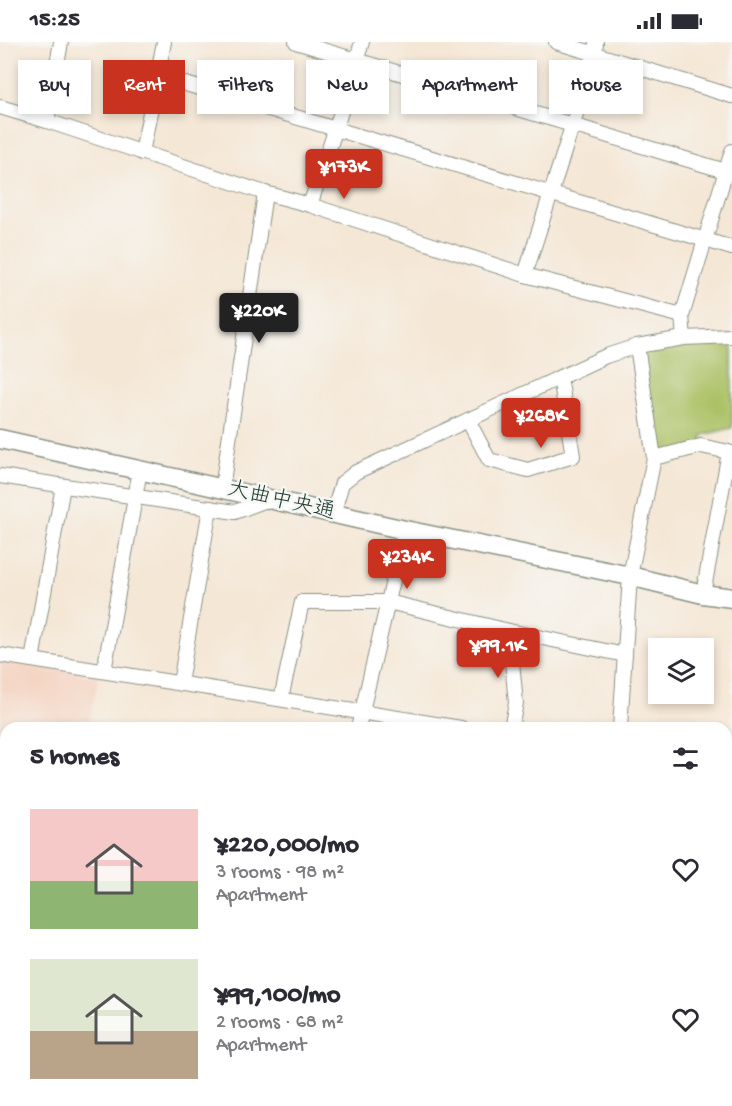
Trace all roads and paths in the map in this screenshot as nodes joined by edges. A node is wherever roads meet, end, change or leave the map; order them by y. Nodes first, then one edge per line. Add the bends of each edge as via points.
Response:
1 (61, 42) edge
2 (164, 42) edge
3 (296, 42) edge
4 (362, 42) edge
5 (556, 42) edge
6 (595, 48) edge
7 (161, 60) edge
8 (353, 60) edge
9 (356, 60) edge
10 (389, 71) edge
11 (185, 84) edge
12 (732, 96) edge
13 (0, 107) edge
14 (151, 114) edge
15 (340, 114) edge
16 (47, 121) junction
17 (572, 125) junction
18 (336, 128) junction
19 (732, 151) edge
20 (142, 153) junction
21 (729, 172) edge
22 (265, 193) junction
23 (551, 193) junction
24 (310, 205) junction
25 (705, 240) junction
26 (732, 248) edge
27 (525, 275) junction
28 (682, 316) junction
29 (732, 336) edge
30 (684, 338) junction
31 (637, 346) junction
32 (560, 377) junction
33 (468, 420) junction
34 (0, 439) edge
35 (654, 458) junction
36 (140, 470) junction
37 (0, 476) edge
38 (63, 486) junction
39 (221, 489) junction
40 (135, 497) junction
41 (269, 499) junction
42 (210, 508) junction
43 (333, 513) junction
44 (405, 530) junction
45 (630, 576) junction
46 (704, 594) junction
47 (732, 598) edge
48 (388, 602) junction
49 (732, 606) edge
50 (509, 631) junction
51 (0, 655) edge
52 (625, 655) junction
53 (32, 660) junction
54 (104, 671) junction
55 (180, 683) junction
56 (281, 699) junction
57 (362, 711) junction
58 (359, 722) edge
59 (425, 722) edge
60 (513, 722) edge
61 (620, 722) edge

1 - 16 street
2 - 7 street
3 - 8 street
4 - 9 street
5 - 6 street
6 - 12 street
6 - 17 street
10 - 17 street
11 - 18 street
13 - 16 street
14 - 20 street
15 - 18 street
16 - 20 street
17 - 21 street
17 - 23 street
18 - 23 street
18 - 24 street
19 - 21 street
20 - 22 street
21 - 25 street
22 - 24 street
22 - 39 street
23 - 25 street
23 - 27 street
24 - 27 street
25 - 26 street
25 - 28 street
27 - 28 street
28 - 30 street
29 - 30 street
30 - 31 street
31 - 32 street
31 - 35 street
32 - 33 street
32 - 33 street via 573,456 528,470 489,460
33 - 43 street via 356,472 342,483
34 - 36 main road, 大曲中央通
35 - 45 street
35 - 46 street via 701,446 729,452
36 - 39 main road, 大曲中央通
36 - 40 street
37 - 38 street
38 - 40 street
38 - 53 street
39 - 41 main road, 大曲中央通
40 - 42 street
40 - 54 street
41 - 42 street via 235,512
41 - 43 main road, 大曲中央通
42 - 55 street
43 - 44 main road, 大曲中央通
44 - 45 main road, 大曲中央通
44 - 48 street
45 - 46 main road, 大曲中央通
45 - 52 street
46 - 47 main road, 大曲中央通
46 - 49 main road, 大曲中央通
48 - 50 street
48 - 56 street via 302,602
48 - 57 street
50 - 52 street
50 - 60 street via 516,703
51 - 53 street
52 - 61 street
53 - 54 street
54 - 55 street
55 - 56 street
56 - 57 street
57 - 58 street
57 - 59 street

